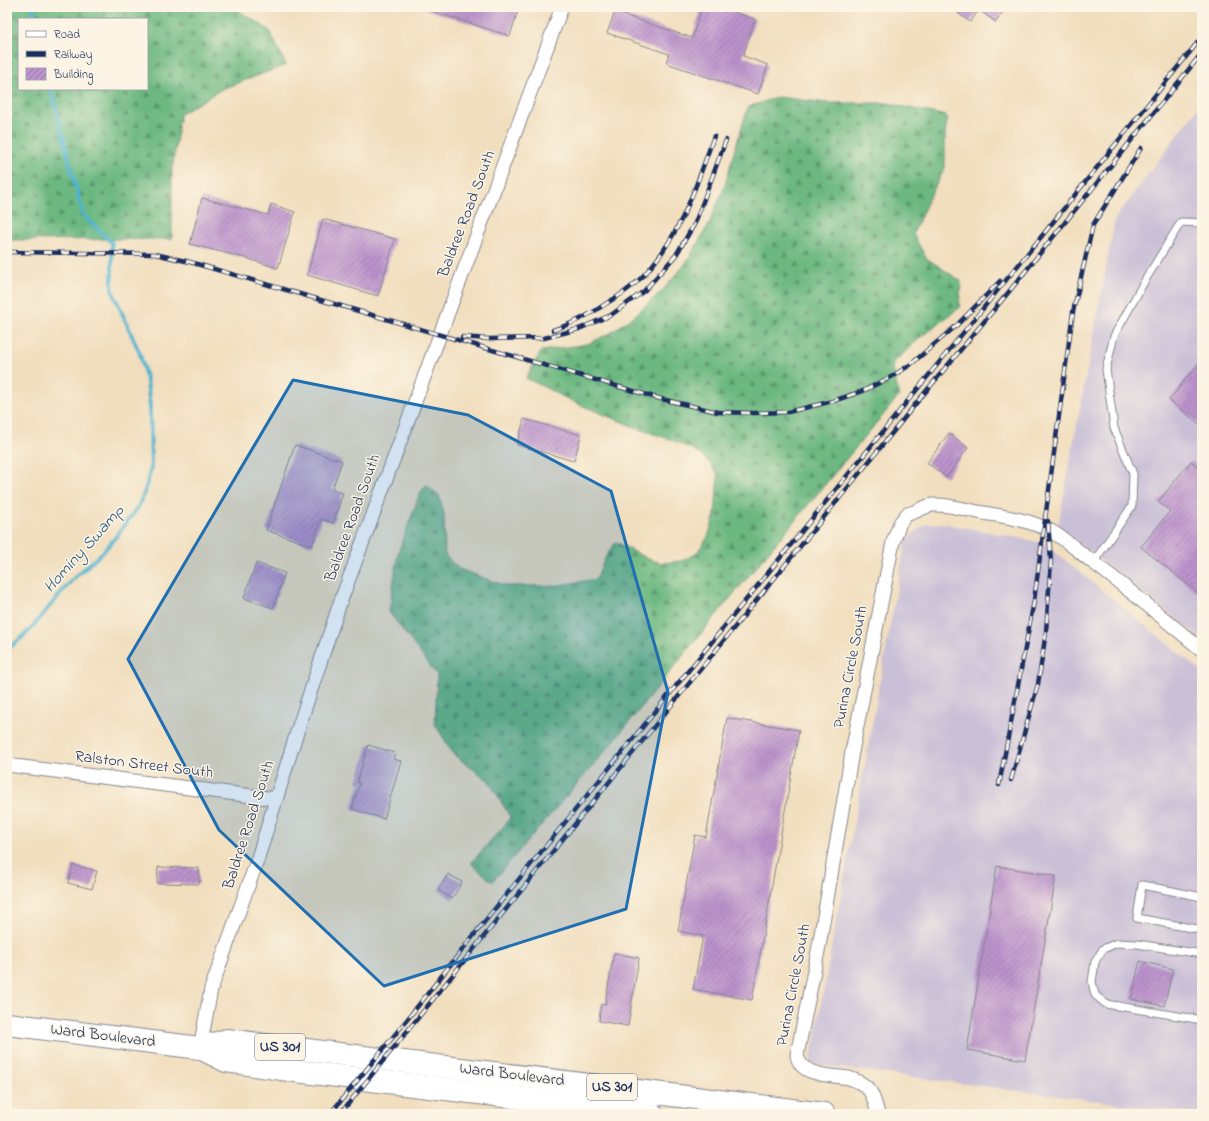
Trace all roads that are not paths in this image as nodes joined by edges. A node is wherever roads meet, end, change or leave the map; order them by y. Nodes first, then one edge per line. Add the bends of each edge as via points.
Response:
1 (562, 7) edge
2 (1202, 223) edge
3 (1093, 563) junction
4 (1202, 650) edge
5 (7, 765) edge
6 (276, 799) junction
7 (1202, 897) edge
8 (1202, 930) edge
9 (1202, 954) edge
10 (1202, 1020) edge
11 (7, 1024) edge
12 (200, 1048) junction
13 (712, 1107) edge
14 (652, 1114) edge
15 (824, 1114) edge
16 (878, 1114) edge

1 - 6 street, Baldree Road South via 361,544
2 - 3 lane via 1181,222 1114,336 1106,369 1114,428 1133,474 1132,506
3 - 4 street, Purina Circle South
3 - 16 street, Purina Circle South via 1049,530 1021,520 946,505 932,505 907,514 900,523 893,542 852,752 819,946 797,1055 806,1069 849,1078 867,1087 873,1094
5 - 6 street, Ralston Street South
6 - 12 street, Baldree Road South via 256,864 211,989
7 - 8 lane via 1142,885 1138,918
9 - 10 lane via 1117,943 1103,949 1095,962 1092,982 1095,995 1106,1004
11 - 12 highway, Ward Boulevard
12 - 13 highway, Ward Boulevard / US 301 via 227,1040
12 - 14 highway, Ward Boulevard / US 301 via 226,1061
13 - 15 highway, Ward Boulevard / US 301

